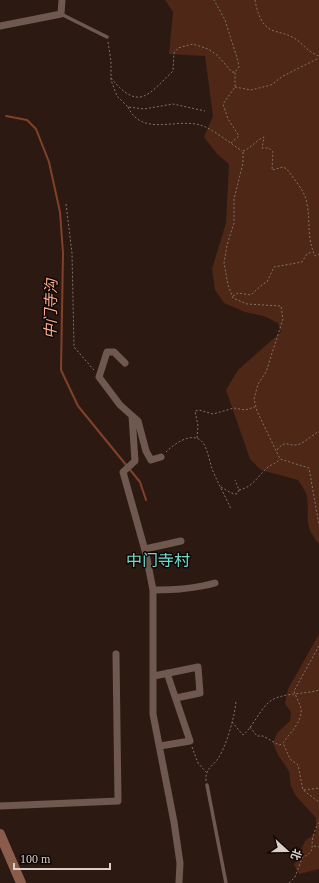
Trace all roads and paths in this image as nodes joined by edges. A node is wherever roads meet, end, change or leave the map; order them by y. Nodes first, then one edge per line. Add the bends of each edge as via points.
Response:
1 (62, 0) edge
2 (214, 0) edge
3 (255, 0) edge
4 (61, 14) junction
5 (0, 26) edge
6 (107, 37) joint
7 (319, 57) edge
8 (236, 72) junction
9 (111, 78) junction
10 (235, 87) junction
11 (128, 107) junction
12 (205, 111) dead end
13 (230, 144) junction
14 (243, 152) junction
15 (66, 204) dead end
16 (314, 252) junction
17 (319, 254) edge
18 (232, 296) junction
19 (125, 363) dead end
20 (99, 377) junction
21 (256, 406) junction
22 (132, 416) junction
23 (319, 431) edge
24 (197, 438) junction
25 (276, 451) junction
26 (161, 457) joint
27 (280, 459) junction
28 (235, 480) dead end
29 (220, 486) junction
30 (239, 490) junction
31 (231, 509) dead end
32 (318, 519) edge
33 (319, 525) edge
34 (181, 541) dead end
35 (145, 549) junction
36 (215, 583) dead end
37 (153, 590) junction
38 (319, 646) edge
39 (116, 654) dead end
40 (168, 673) junction
41 (154, 676) junction
42 (319, 690) edge
43 (295, 695) junction
44 (176, 698) junction
45 (236, 701) dead end
46 (232, 722) junction
47 (250, 727) junction
48 (190, 741) junction
49 (283, 743) junction
50 (160, 746) junction
51 (207, 772) junction
52 (207, 785) joint
53 (319, 788) edge
54 (303, 790) junction
55 (319, 802) edge
56 (0, 806) edge
57 (319, 822) edge
58 (0, 834) edge
59 (313, 846) junction
60 (319, 848) edge
61 (21, 883) edge
62 (180, 883) edge
63 (226, 883) edge
64 (289, 883) edge

1 - 4 street
2 - 8 path via 225,20 238,61 239,68
3 - 7 path via 262,22 271,30 288,34 302,43 308,52
4 - 5 street
4 - 6 lane
6 - 9 path
7 - 10 path via 282,76 271,85 251,90
8 - 9 path via 228,69 208,48 193,44 178,48 174,53 173,71 148,96 141,98 128,95
8 - 10 path
9 - 11 path via 118,96
10 - 13 path via 223,104 228,119 239,136
11 - 12 path via 144,109 173,104
11 - 13 path via 132,117 143,123 202,125
13 - 14 path
14 - 16 path via 264,137 262,148 268,148 273,152 272,170 287,168 307,202 308,237
14 - 18 path via 243,163 234,199 234,223 224,263
15 - 20 path via 72,253 74,347
16 - 17 path via 315,256
16 - 18 path via 307,254 302,262 274,268 267,282 251,295 238,293
18 - 21 path via 247,304 281,306 283,319 266,372 258,384 254,399
19 - 20 street via 114,352 107,352
20 - 22 street via 120,405
21 - 24 path via 245,410 234,408 213,414 195,411
21 - 25 path
22 - 26 street via 138,421 151,460
22 - 35 street via 135,461 123,472
23 - 25 path via 301,443 280,445
24 - 26 path via 176,442
24 - 29 path via 204,444
25 - 27 path
27 - 30 path via 247,488
27 - 32 path via 308,468
28 - 30 path
29 - 30 path via 231,493 237,494
29 - 31 path
32 - 33 path
34 - 35 street
35 - 37 street
36 - 37 street via 182,590
37 - 41 street
38 - 43 path via 296,685
39 - 56 street via 118,800
40 - 41 street
40 - 44 street
40 - 44 street via 198,666 200,693
41 - 50 street via 153,714
42 - 43 path
43 - 47 path via 284,694 268,702
43 - 49 path via 301,709 300,719
44 - 48 street
45 - 46 path
46 - 47 path via 243,735
46 - 51 path via 221,754
47 - 49 path via 256,736 264,736 279,745
48 - 50 street
48 - 51 path via 198,763
49 - 54 path via 290,759 298,765
50 - 62 street via 180,863
51 - 52 path
52 - 63 lane
53 - 54 path
54 - 55 path
57 - 59 path via 312,838
58 - 61 street
59 - 60 path
59 - 64 path via 309,854 302,858 295,877

